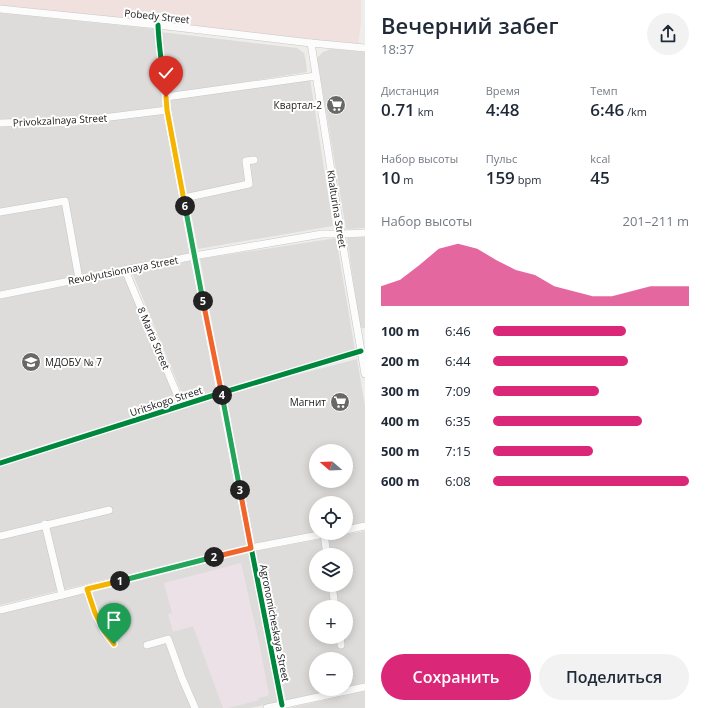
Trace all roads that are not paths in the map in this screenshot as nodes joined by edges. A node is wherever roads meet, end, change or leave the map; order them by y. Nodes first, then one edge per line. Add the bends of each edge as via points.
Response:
1 (0, 9) edge
2 (158, 25) junction
3 (311, 43) junction
4 (365, 48) edge
5 (316, 76) junction
6 (166, 97) junction
7 (167, 110) junction
8 (0, 123) edge
9 (254, 160) dead end
10 (184, 198) junction
11 (0, 212) edge
12 (365, 233) edge
13 (341, 234) junction
14 (194, 256) junction
15 (125, 270) junction
16 (80, 279) junction
17 (0, 295) edge
18 (361, 332) edge
19 (361, 351) junction
20 (365, 374) edge
21 (221, 393) junction
22 (182, 406) junction
23 (0, 463) edge
24 (109, 510) dead end
25 (45, 524) junction
26 (365, 526) edge
27 (353, 529) edge
28 (0, 536) edge
29 (309, 537) edge
30 (251, 548) junction
31 (87, 589) junction
32 (62, 595) junction
33 (0, 610) edge
34 (114, 644) dead end
35 (147, 645) dead end
36 (365, 687) edge
37 (282, 705) junction
38 (195, 708) edge
39 (266, 708) edge

1 - 2 street, Pobedy Street
2 - 3 street, Pobedy Street
2 - 6 street, Agronomicheskaya Street
3 - 4 street, Pobedy Street
3 - 5 street, Khalturina Street
5 - 6 street
5 - 13 street, Khalturina Street
6 - 7 street, Agronomicheskaya Street
7 - 8 street, Privokzalnaya Street via 78,121
7 - 10 street, Agronomicheskaya Street
9 - 10 street via 246,161 249,184
10 - 14 street, Agronomicheskaya Street
11 - 16 street via 65,201
12 - 13 street, Revolyutsionnaya Street
13 - 14 street, Revolyutsionnaya Street via 322,234
13 - 18 street, Khalturina Street
14 - 15 street, Revolyutsionnaya Street
14 - 21 street, Agronomicheskaya Street
15 - 16 street, Revolyutsionnaya Street
15 - 22 street, 8 Marta Street
16 - 17 street, Revolyutsionnaya Street
18 - 19 street, Khalturina Street
19 - 20 street, Khalturina Street
19 - 21 street, Uritskogo Street
21 - 22 street, Uritskogo Street
21 - 30 street, Agronomicheskaya Street
22 - 23 street, Uritskogo Street
24 - 25 street
25 - 28 street
25 - 32 street
26 - 27 street
29 - 30 street
30 - 31 street
30 - 37 street, Agronomicheskaya Street
31 - 32 street
31 - 34 street via 95,613
32 - 33 street
35 - 38 street via 168,639
36 - 37 street
37 - 39 street

